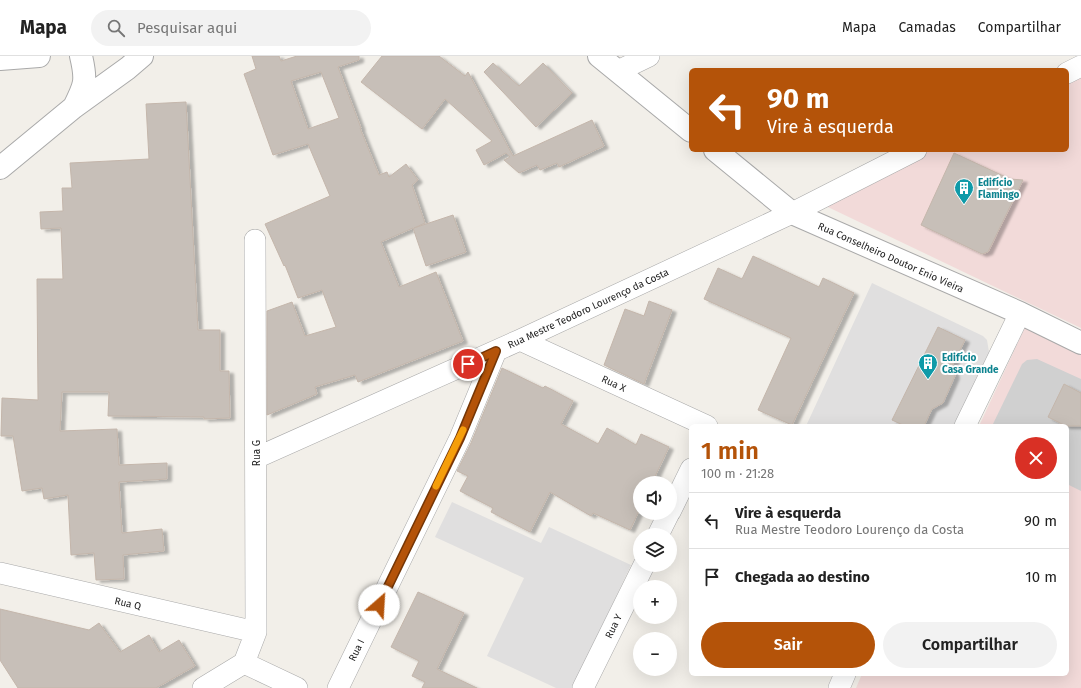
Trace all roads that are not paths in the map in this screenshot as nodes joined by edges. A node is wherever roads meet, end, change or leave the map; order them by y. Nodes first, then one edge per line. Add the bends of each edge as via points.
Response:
1 (39, 56) edge
2 (81, 56) edge
3 (142, 56) edge
4 (599, 56) edge
5 (649, 56) edge
6 (0, 59) edge
7 (1081, 66) edge
8 (618, 71) junction
9 (1069, 72) edge
10 (74, 107) junction
11 (689, 129) edge
12 (717, 152) edge
13 (912, 152) edge
14 (0, 168) edge
15 (792, 213) junction
16 (255, 240) dead end
17 (1020, 313) junction
18 (520, 340) junction
19 (1081, 343) edge
20 (496, 351) junction
21 (703, 424) edge
22 (966, 424) edge
23 (256, 458) junction
24 (689, 473) edge
25 (677, 498) edge
26 (641, 572) edge
27 (0, 573) edge
28 (256, 632) junction
29 (244, 663) junction
30 (845, 676) edge
31 (203, 688) edge
32 (298, 688) edge
33 (338, 688) edge
34 (583, 688) edge
35 (839, 688) edge

1 - 6 street
2 - 10 street via 85,72 84,87
3 - 10 street
4 - 8 street
5 - 8 street
7 - 9 street
8 - 11 street
10 - 14 street
12 - 15 street, Rua Conselheiro Doutor Enio Vieira
13 - 15 street, Rua Mestre Teodoro Lourenço da Costa
15 - 17 street, Rua Conselheiro Doutor Enio Vieira
15 - 18 street, Rua Mestre Teodoro Lourenço da Costa
16 - 23 street, Rua G
17 - 19 street, Rua Conselheiro Doutor Enio Vieira
17 - 22 street
18 - 20 street, Rua Mestre Teodoro Lourenço da Costa
18 - 21 street, Rua X
20 - 23 street, Rua Mestre Teodoro Lourenço da Costa
20 - 33 street, Rua I via 460,438
23 - 28 street, Rua G
24 - 25 street
26 - 34 street, Rua Y
27 - 28 street, Rua Q
28 - 29 street, Rua G
29 - 31 street
29 - 32 street
30 - 35 street

